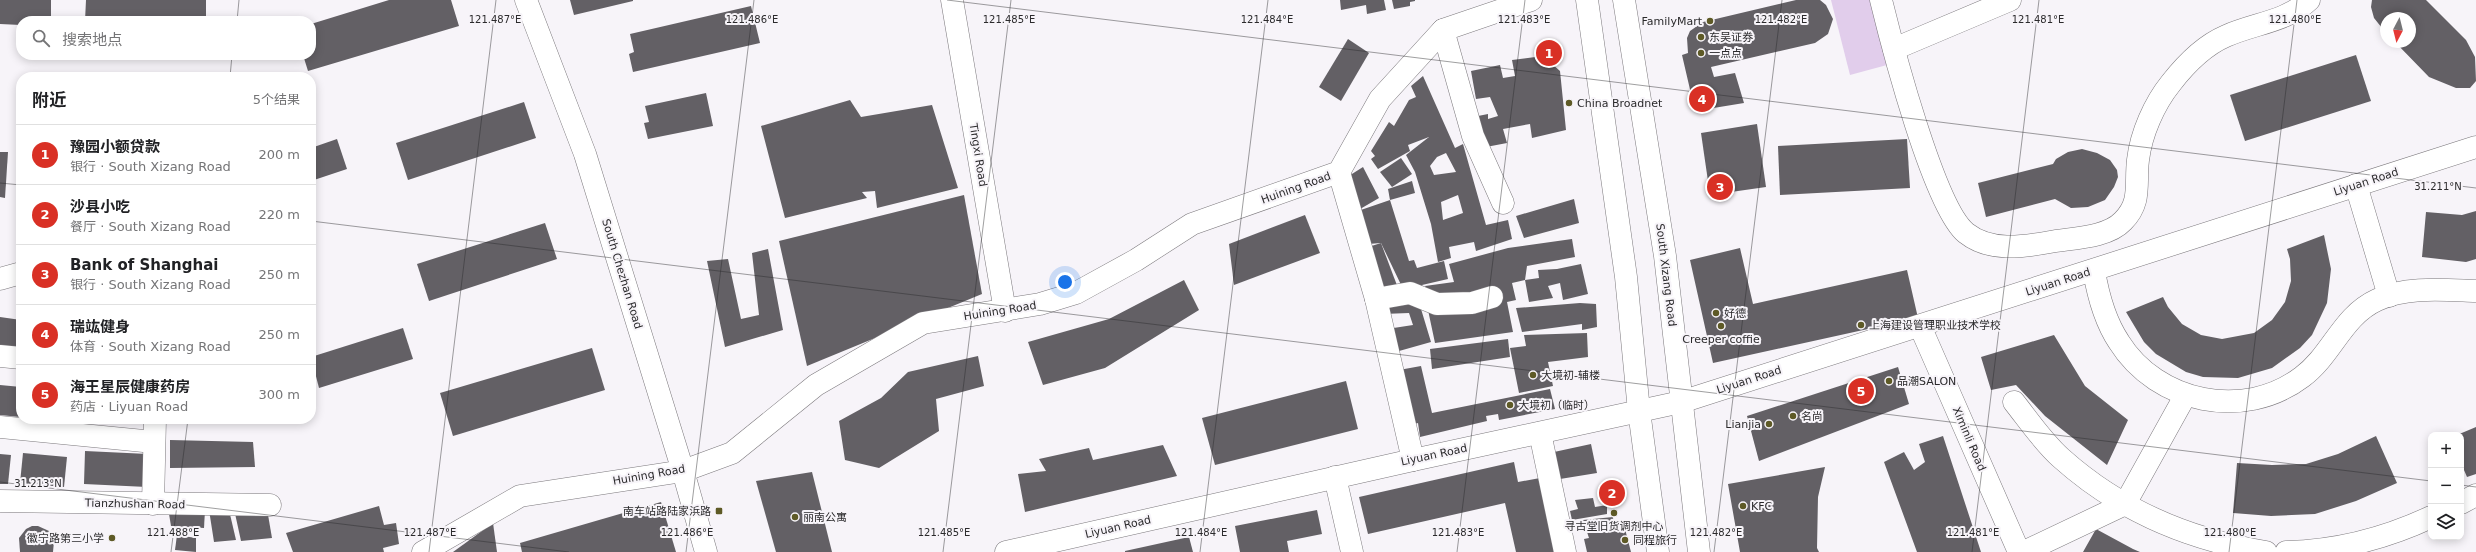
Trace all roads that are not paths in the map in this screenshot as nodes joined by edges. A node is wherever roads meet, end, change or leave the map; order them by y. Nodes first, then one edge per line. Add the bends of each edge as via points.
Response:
1 (526, 0) edge
2 (952, 0) edge
3 (1531, 0) edge
4 (1587, 0) edge
5 (1624, 0) edge
6 (1881, 0) edge
7 (2010, 0) edge
8 (2309, 0) edge
9 (1443, 30) junction
10 (1894, 48) junction
11 (2476, 147) edge
12 (1339, 172) junction
13 (2350, 187) junction
14 (1503, 203) dead end
15 (2094, 271) junction
16 (16, 274) edge
17 (0, 279) edge
18 (2476, 291) edge
19 (1492, 297) dead end
20 (2384, 298) junction
21 (1376, 299) junction
22 (1006, 310) junction
23 (1920, 326) junction
24 (0, 356) edge
25 (16, 358) edge
26 (2185, 396) junction
27 (1681, 402) junction
28 (2014, 402) dead end
29 (1639, 411) junction
30 (155, 424) edge
31 (0, 427) edge
32 (1540, 433) junction
33 (154, 442) junction
34 (1413, 460) junction
35 (683, 471) junction
36 (1335, 477) junction
37 (2476, 496) edge
38 (0, 501) edge
39 (2464, 502) edge
40 (153, 504) junction
41 (2125, 504) junction
42 (270, 505) dead end
43 (2428, 518) edge
44 (423, 552) edge
45 (706, 552) edge
46 (1006, 552) edge
47 (1352, 552) edge
48 (1565, 552) edge
49 (1658, 552) edge
50 (1699, 552) edge
51 (2018, 552) edge
52 (2024, 552) edge
53 (2266, 552) edge
54 (2286, 552) edge

1 - 35 street, South Chezhan Road via 585,154
2 - 22 street, Tingxi Road
3 - 9 street, Huining Road
4 - 29 street via 1626,277
5 - 27 street, South Xizang Road via 1665,256
6 - 10 street
7 - 10 street
8 - 10 street via 2297,11 2226,36 2212,44 2193,59 2170,84 2153,112 2140,147 2136,202 2122,223 2107,231 2088,236 2017,248 1982,241 1965,232 1953,217 1944,201 1917,125
9 - 12 street, Huining Road via 1380,99
9 - 14 street via 1473,136
11 - 13 street, Liyuan Road
12 - 21 street
12 - 22 street, Huining Road via 1192,224 1136,260 1076,293 1040,304
13 - 15 street, Liyuan Road
13 - 20 street
15 - 23 street, Liyuan Road
15 - 26 street via 2106,316 2118,342 2136,364
16 - 17 street
18 - 20 street via 2417,291
19 - 21 street via 1472,303 1437,304 1410,293
20 - 26 street via 2361,308 2349,320 2318,363 2301,378 2277,392 2246,400 2224,401
21 - 34 street
22 - 35 street, Huining Road via 923,323 816,385 732,454
23 - 27 street, Liyuan Road
23 - 51 street, Ximinli Road
24 - 25 street
26 - 41 street
27 - 29 street, Liyuan Road
27 - 50 street, South Xizang Road
28 - 41 street via 2060,457 2090,482
29 - 32 street, Liyuan Road
29 - 49 street
30 - 33 street
31 - 33 street
32 - 34 street, Liyuan Road
32 - 48 street
33 - 40 street
34 - 36 street, Liyuan Road
35 - 44 street, Huining Road via 520,496
35 - 45 street, South Chezhan Road
36 - 46 street, Liyuan Road
36 - 47 street
37 - 39 street
38 - 40 street, Tianzhushan Road
40 - 42 street, Tianzhushan Road
41 - 52 street
41 - 53 street via 2185,533 2230,546
43 - 54 street via 2360,542 2315,551

